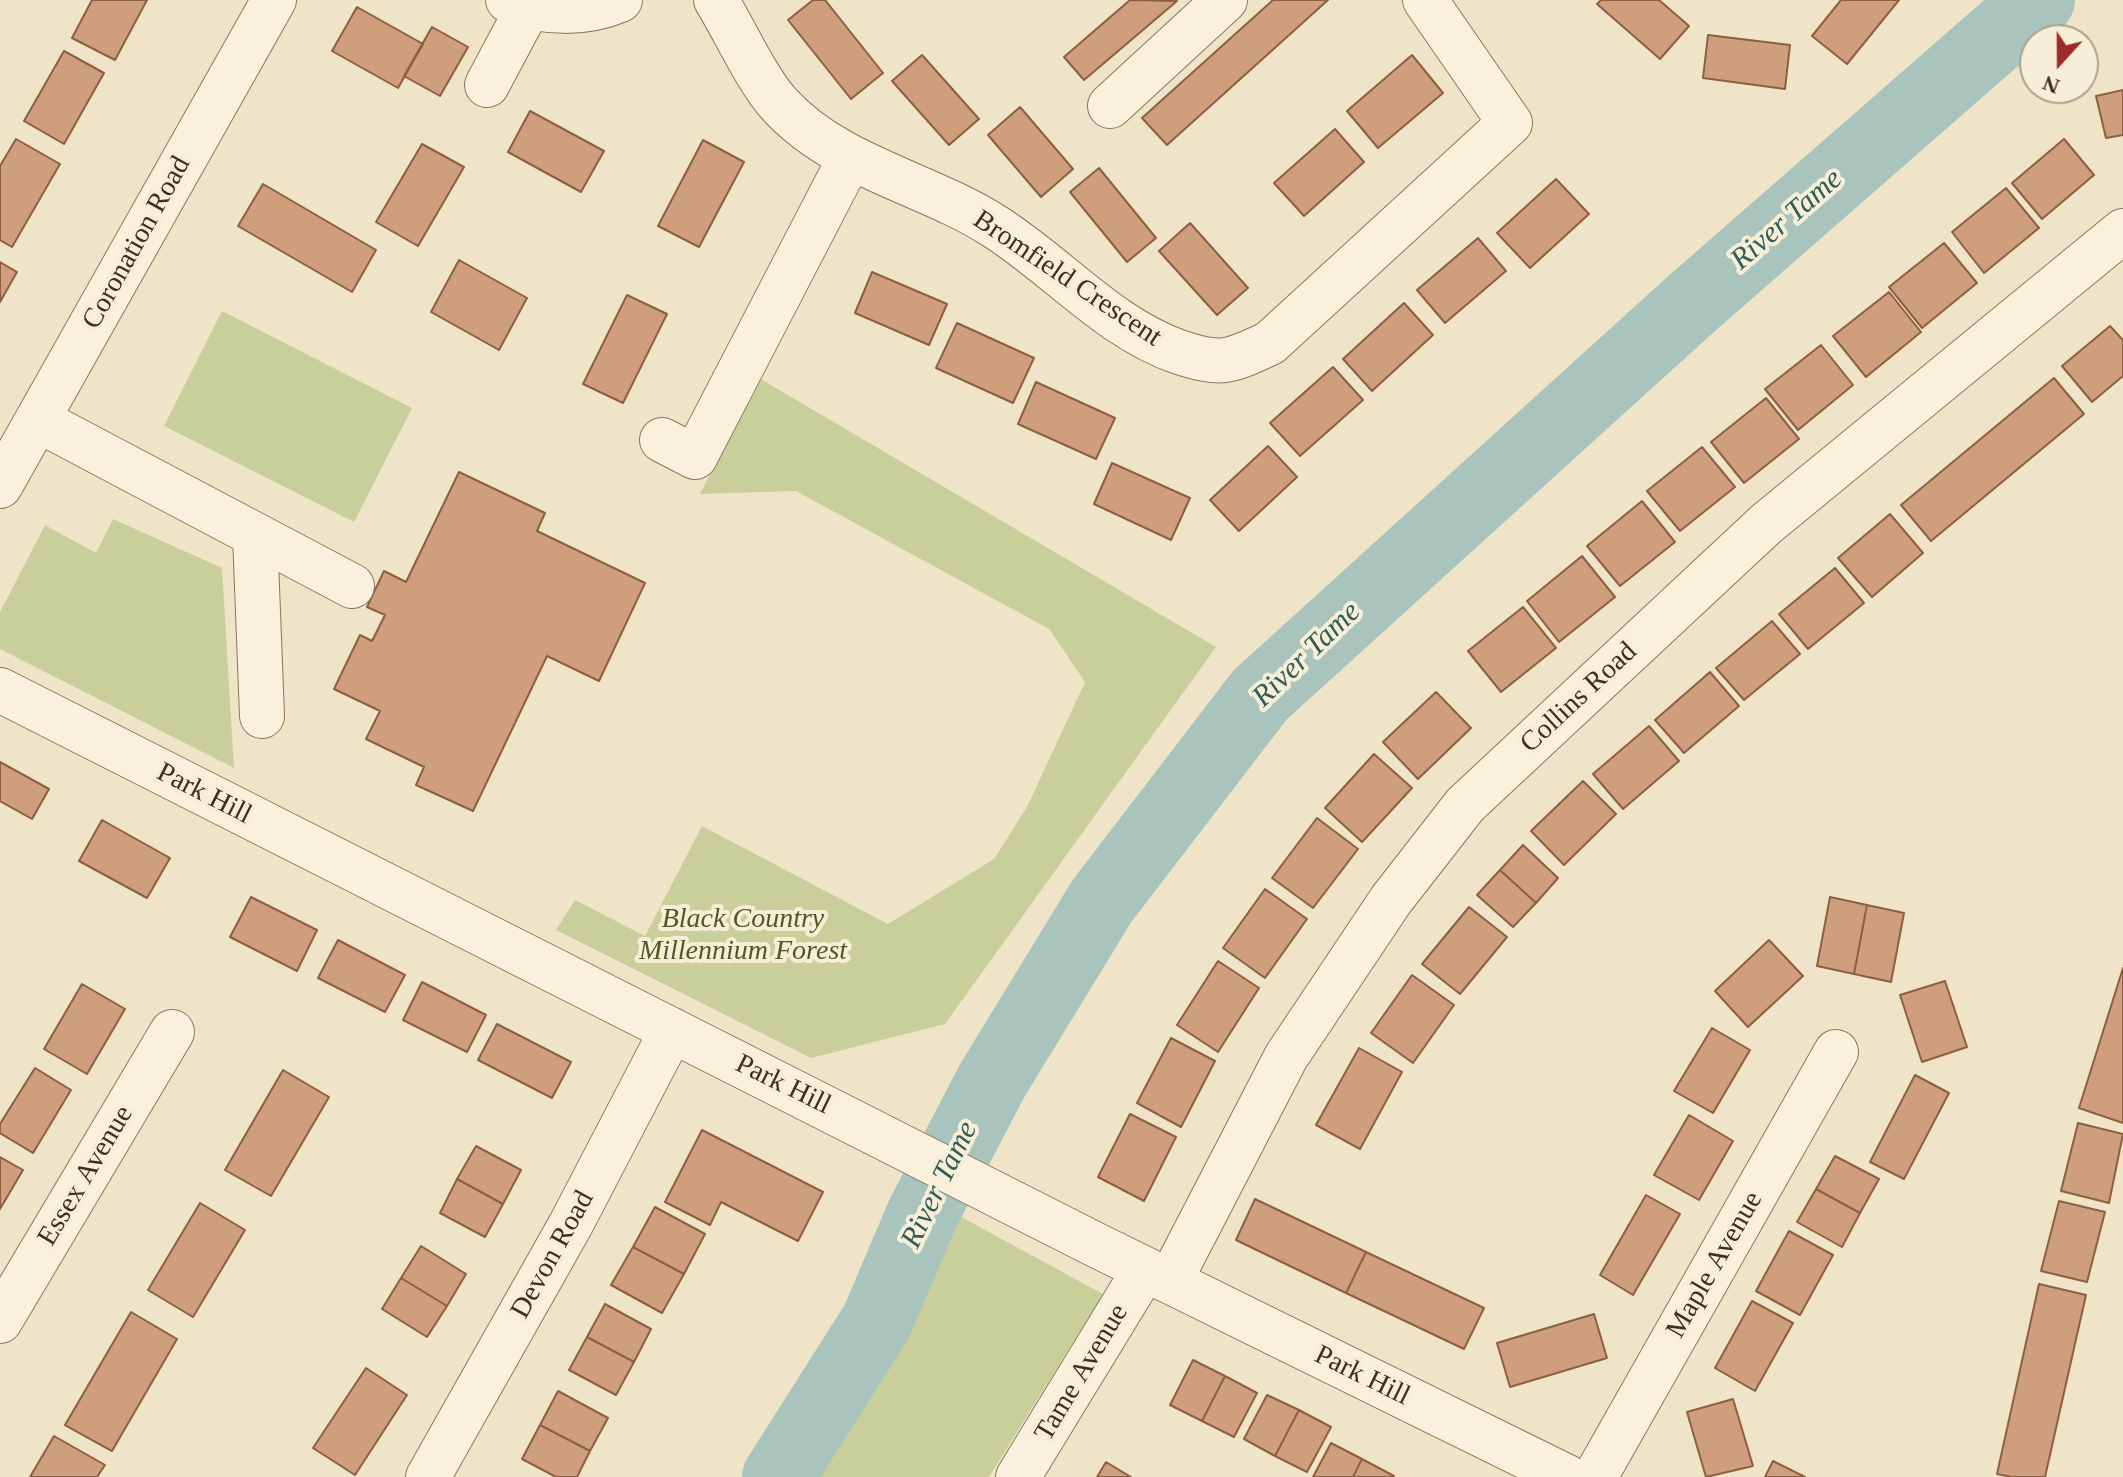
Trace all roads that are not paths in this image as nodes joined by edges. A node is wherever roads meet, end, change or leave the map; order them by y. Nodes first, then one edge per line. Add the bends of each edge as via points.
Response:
1 (274, 0) edge
2 (620, 0) edge
3 (716, 0) edge
4 (1225, 0) edge
5 (1425, 0) edge
6 (518, 4) edge
7 (487, 85) dead end
8 (1110, 106) dead end
9 (850, 158) junction
10 (2123, 231) edge
11 (38, 420) junction
12 (662, 440) dead end
13 (0, 486) edge
14 (255, 535) junction
15 (352, 586) dead end
16 (0, 690) edge
17 (262, 716) dead end
18 (672, 1030) junction
19 (172, 1032) dead end
20 (1836, 1052) dead end
21 (1157, 1275) junction
22 (0, 1321) edge
23 (428, 1477) edge
24 (1018, 1477) edge
25 (1567, 1477) edge
26 (1595, 1477) edge

1 - 11 street, Coronation Road
2 - 6 street via 572,12
3 - 9 street, Bromfield Crescent via 778,103
4 - 8 street
5 - 9 street, Bromfield Crescent via 1510,123 1270,343 1227,362 1146,339 993,225
6 - 7 street
9 - 12 street via 695,457
10 - 21 street, Collins Road via 1766,524 1465,805 1391,900 1286,1057
11 - 13 street, Coronation Road
11 - 14 street
14 - 15 street
14 - 17 street
16 - 18 street, Park Hill
18 - 21 street, Park Hill
18 - 23 street, Devon Road via 571,1224
19 - 22 street, Essex Avenue
20 - 26 street, Maple Avenue
21 - 24 street, Tame Avenue
21 - 25 street, Park Hill

